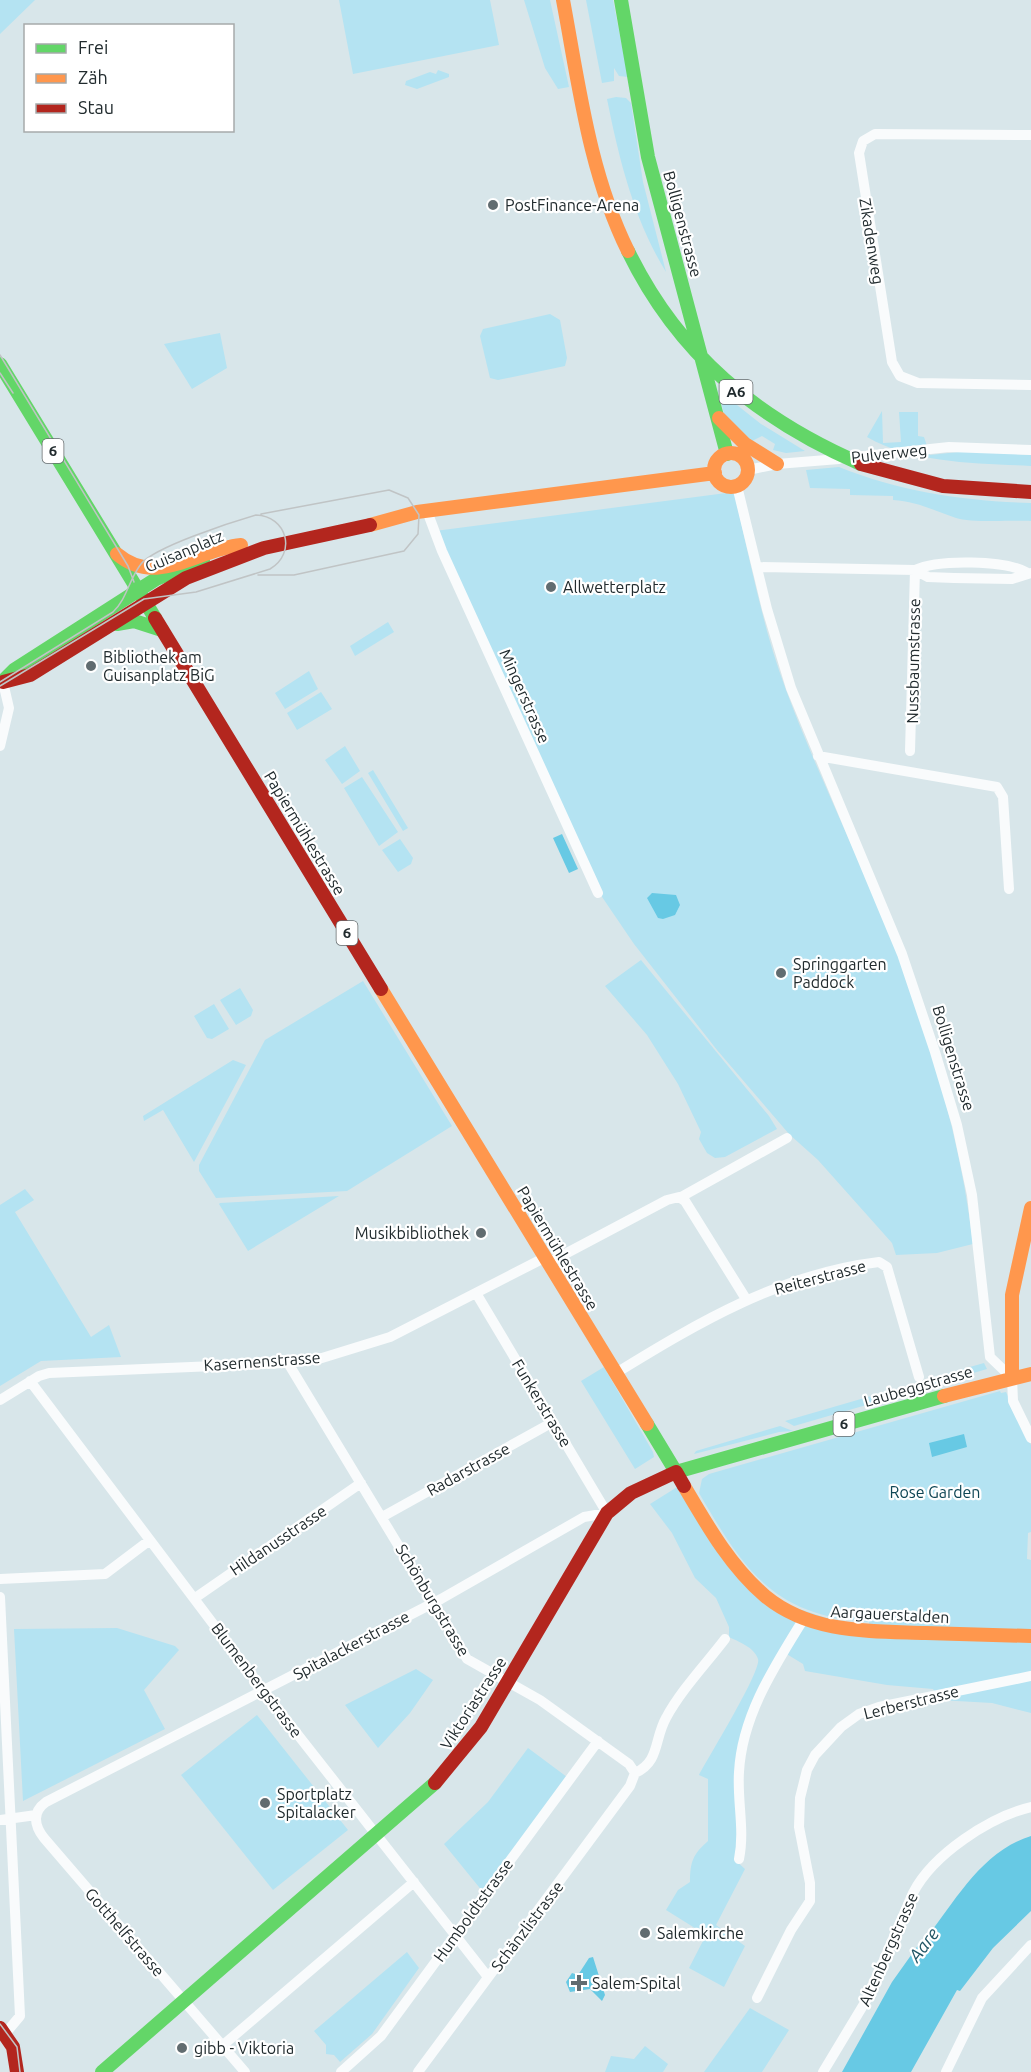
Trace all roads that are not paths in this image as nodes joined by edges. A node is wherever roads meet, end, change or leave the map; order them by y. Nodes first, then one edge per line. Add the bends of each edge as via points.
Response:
1 (563, 0) edge
2 (576, 0) edge
3 (621, 0) edge
4 (1031, 135) edge
5 (0, 364) edge
6 (1031, 385) edge
7 (716, 415) junction
8 (1031, 450) edge
9 (727, 454) junction
10 (777, 464) junction
11 (748, 470) junction
12 (715, 473) junction
13 (1031, 479) edge
14 (737, 486) junction
15 (1031, 492) edge
16 (422, 511) junction
17 (243, 548) junction
18 (117, 555) junction
19 (757, 567) junction
20 (915, 570) junction
21 (1030, 573) edge
22 (138, 590) junction
23 (146, 603) junction
24 (162, 630) junction
25 (95, 635) junction
26 (2, 682) edge
27 (0, 746) edge
28 (910, 751) dead end
29 (818, 756) junction
30 (1009, 889) dead end
31 (598, 893) dead end
32 (787, 1138) dead end
33 (681, 1197) junction
34 (1031, 1208) edge
35 (546, 1261) junction
36 (476, 1293) junction
37 (746, 1299) junction
38 (288, 1363) junction
39 (616, 1373) junction
40 (1031, 1374) edge
41 (919, 1377) dead end
42 (1012, 1378) junction
43 (30, 1381) junction
44 (0, 1400) edge
45 (554, 1422) junction
46 (1031, 1438) edge
47 (676, 1472) junction
48 (361, 1483) junction
49 (607, 1513) junction
50 (382, 1517) junction
51 (150, 1540) junction
52 (0, 1580) edge
53 (0, 1597) edge
54 (195, 1598) junction
55 (434, 1602) junction
56 (803, 1620) junction
57 (1031, 1636) edge
58 (725, 1639) dead end
59 (1031, 1676) edge
60 (508, 1682) junction
61 (264, 1690) junction
62 (598, 1742) junction
63 (634, 1776) junction
64 (1031, 1807) edge
65 (36, 1815) junction
66 (5, 1819) edge
67 (378, 1836) junction
68 (739, 1859) dead end
69 (414, 1882) junction
70 (455, 1935) junction
71 (1031, 1945) edge
72 (488, 1977) junction
73 (757, 1998) dead end
74 (184, 2002) junction
75 (3, 2031) edge
76 (222, 2046) junction
77 (16, 2072) edge
78 (102, 2072) edge
79 (245, 2072) edge
80 (342, 2072) edge
81 (418, 2072) edge
82 (823, 2072) edge
83 (946, 2072) edge

1 - 15 main road, A6 via 594,155 616,228 652,296 696,355 768,416 837,455 889,474 937,485
2 - 13 main road, A6 via 604,143 628,222 663,288 707,345 762,395 802,422 844,443 939,471
3 - 7 main road, Bolligenstrasse via 648,157
4 - 6 street, Zikadenweg via 876,134 863,141 859,153 886,337 896,371 918,383
5 - 18 main road, Papiermühlestrasse / 6
7 - 9 main road, Bolligenstrasse
7 - 10 main road via 745,444
8 - 10 street, Pulverweg via 967,447
9 - 11 main road via 741,456
9 - 12 main road via 718,460
10 - 11 street, Pulverweg
11 - 14 main road
12 - 14 main road via 722,484
12 - 16 main road
14 - 19 street, Bolligenstrasse
16 - 17 main road
16 - 31 street, Mingerstrasse
17 - 18 main road via 226,545 154,570 130,566
17 - 22 main road, Guisanplatz via 172,571
17 - 23 main road, Guisanplatz
18 - 22 main road, Papiermühlestrasse / 6
19 - 20 street, Nussbaumstrasse
19 - 29 street, Bolligenstrasse via 778,651
20 - 21 street, Nussbaumstrasse via 928,577 942,578 1012,579
20 - 28 street, Nussbaumstrasse
22 - 23 main road, Papiermühlestrasse / 6
22 - 26 main road, Guisanplatz via 14,670
23 - 24 main road, Papiermühlestrasse / 6
23 - 25 main road, Guisanplatz
24 - 25 main road via 131,621
24 - 35 main road, Papiermühlestrasse / 6
25 - 26 main road via 30,675
26 - 27 street via 9,708
29 - 30 street via 999,788 1003,797
29 - 42 street, Bolligenstrasse via 902,954 935,1052 957,1125 972,1195 990,1357
32 - 33 street
33 - 35 street via 669,1199
33 - 37 street
34 - 42 main road via 1012,1295
35 - 36 street, Kasernenstrasse
35 - 39 main road, Papiermühlestrasse / 6
36 - 38 street, Kasernenstrasse via 383,1341
36 - 45 street, Funkerstrasse
37 - 39 street, Reiterstrasse
37 - 41 street, Reiterstrasse via 812,1276 884,1263
38 - 43 street, Kasernenstrasse via 53,1372
38 - 48 street, Schönburgstrasse
39 - 47 main road, Papiermühlestrasse / 6
40 - 42 main road, Laubeggstrasse / 6
42 - 46 street via 1013,1401
42 - 47 main road, Laubeggstrasse / 6
43 - 44 street, Kasernenstrasse
43 - 51 street, Blumenbergstrasse
45 - 49 street, Funkerstrasse
45 - 50 street, Radarstrasse
47 - 49 main road, Viktoriastrasse via 640,1487
47 - 56 main road, Aargauerstalden via 738,1571 765,1597
48 - 50 street, Schönburgstrasse
48 - 54 street, Hildanusstrasse
49 - 55 street, Spitalackerstrasse via 584,1518
49 - 60 main road, Viktoriastrasse
50 - 55 street, Schönburgstrasse
51 - 52 street via 106,1573
51 - 54 street, Blumenbergstrasse
53 - 66 street
54 - 61 street, Blumenbergstrasse
55 - 60 street, Schönburgstrasse via 467,1659
55 - 61 street, Spitalackerstrasse
56 - 57 main road, Aargauerstalden via 855,1631
56 - 68 street via 770,1673 748,1728 739,1768
58 - 63 street, Schänzlistrasse via 666,1717 650,1763
59 - 73 street, Lerberstrasse via 871,1709 847,1722 819,1750 807,1770 799,1807 810,1901
60 - 62 street, Schönburgstrasse
60 - 67 main road, Viktoriastrasse via 474,1737 449,1768
61 - 65 street, Spitalackerstrasse via 46,1802
61 - 67 street, Blumenbergstrasse
62 - 63 street, Schönburgstrasse via 629,1764
62 - 70 street, Humboldtstrasse
63 - 72 street, Schänzlistrasse
64 - 82 street, Altenbergstrasse via 1008,1813 966,1838 923,1878 867,1999
65 - 66 street
65 - 74 street, Gotthelfstrasse via 44,1838
66 - 75 street via 20,2016
67 - 69 street, Blumenbergstrasse
67 - 74 main road, Viktoriastrasse
69 - 70 street, Blumenbergstrasse
69 - 76 street
70 - 72 street, Blumenbergstrasse
70 - 80 street, Humboldtstrasse via 381,2036
71 - 83 street via 982,1998
72 - 81 street, Schänzlistrasse
74 - 76 street, Gotthelfstrasse
74 - 78 main road, Viktoriastrasse
75 - 77 main road via 15,2051
76 - 79 street, Gotthelfstrasse

